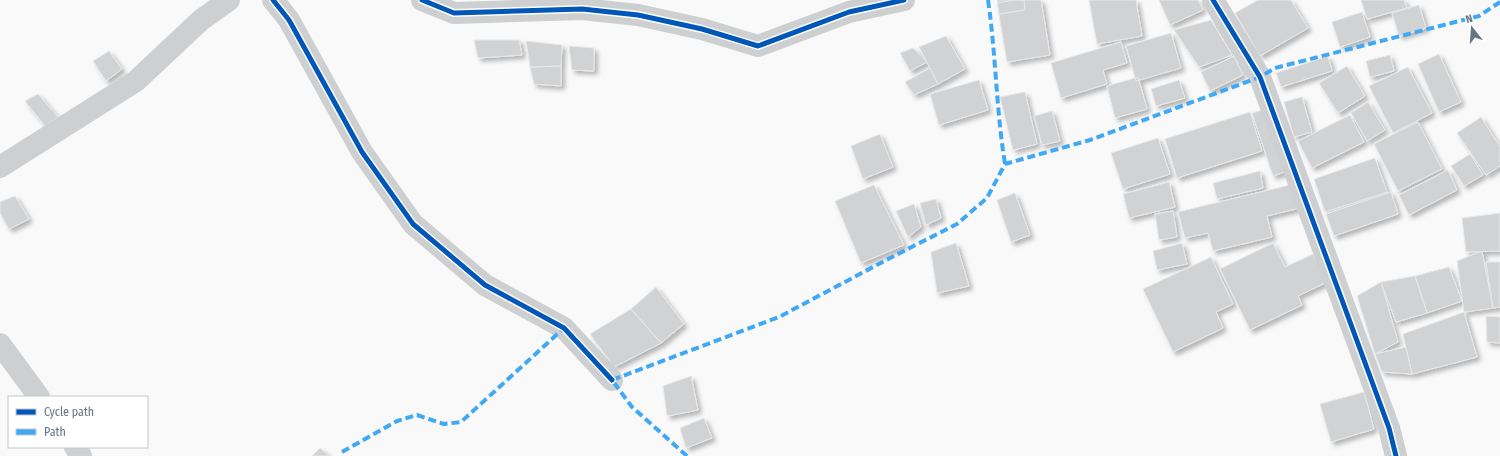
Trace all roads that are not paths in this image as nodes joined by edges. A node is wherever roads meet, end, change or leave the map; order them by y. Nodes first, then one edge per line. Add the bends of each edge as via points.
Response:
1 (229, 0) edge
2 (273, 0) edge
3 (422, 0) edge
4 (904, 0) edge
5 (1213, 0) edge
6 (580, 4) edge
7 (0, 167) edge
8 (0, 344) edge
9 (612, 380) dead end
10 (38, 396) edge
11 (1396, 456) edge

1 - 7 street via 201,20 136,81
2 - 9 street via 289,20 362,152 413,224 484,285 564,328
3 - 6 street via 454,12
4 - 6 street via 849,12 758,46 702,30
5 - 11 street via 1260,77 1386,421
8 - 10 street

